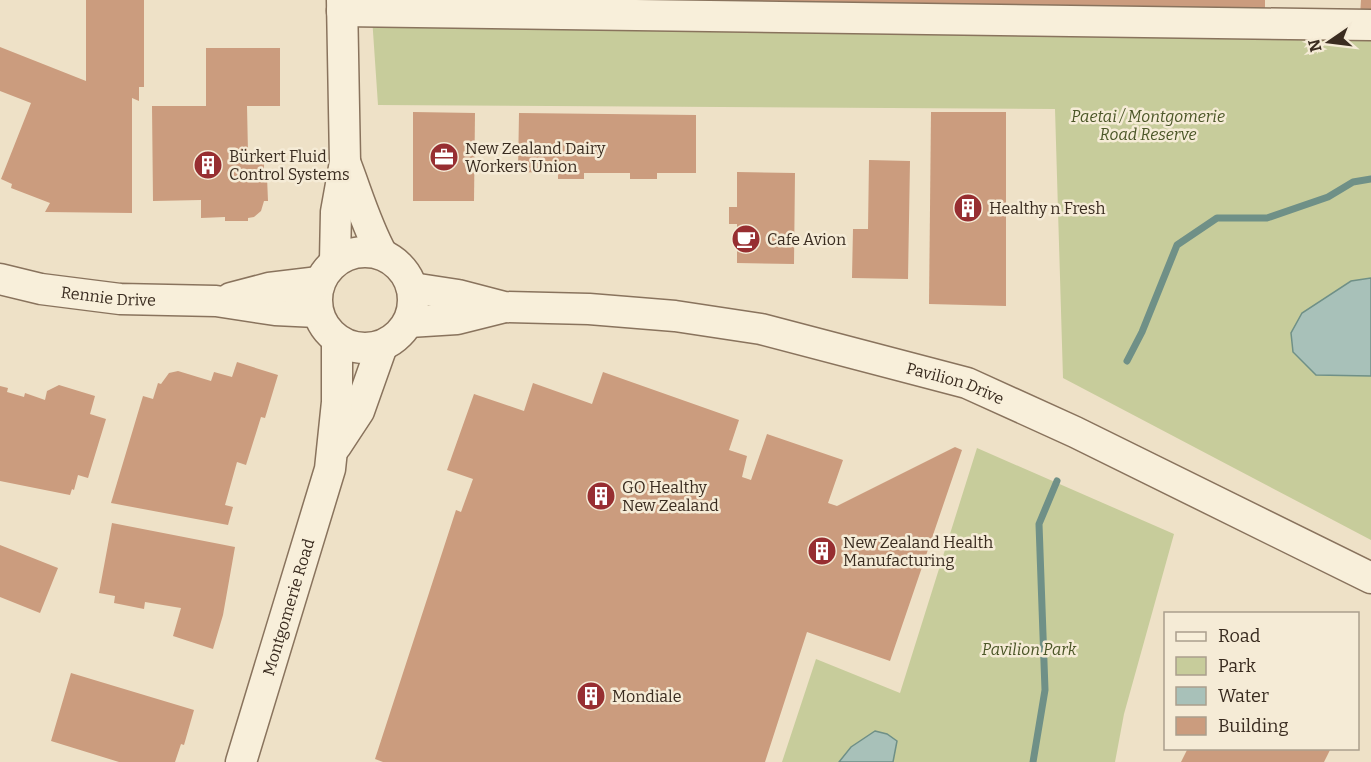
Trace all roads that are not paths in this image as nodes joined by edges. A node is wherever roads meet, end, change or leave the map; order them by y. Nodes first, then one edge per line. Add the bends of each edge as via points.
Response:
1 (342, 5) edge
2 (1319, 12) edge
3 (1371, 25) edge
4 (345, 162) junction
5 (382, 254) junction
6 (327, 272) junction
7 (0, 279) edge
8 (412, 288) junction
9 (216, 301) junction
10 (504, 307) junction
11 (317, 312) junction
12 (409, 322) junction
13 (337, 340) junction
14 (382, 346) junction
15 (333, 451) junction
16 (1371, 578) edge
17 (241, 762) edge

1 - 2 street
1 - 4 street
2 - 3 street
4 - 5 street via 369,230
4 - 6 street
5 - 6 street via 349,254
5 - 8 street via 406,274
6 - 9 street, Rennie Drive
6 - 11 street via 316,302
7 - 9 street, Rennie Drive via 41,289 120,299
8 - 10 street, Pavilion Drive
8 - 12 street
9 - 11 street, Rennie Drive
10 - 12 street, Pavilion Drive via 457,319
10 - 16 street, Pavilion Drive via 675,316 760,329 967,383
11 - 13 street
12 - 14 street via 398,337
13 - 14 street via 366,349
13 - 15 street, Montgomerie Road
14 - 15 street, Montgomerie Road via 358,411
15 - 17 street, Montgomerie Road

